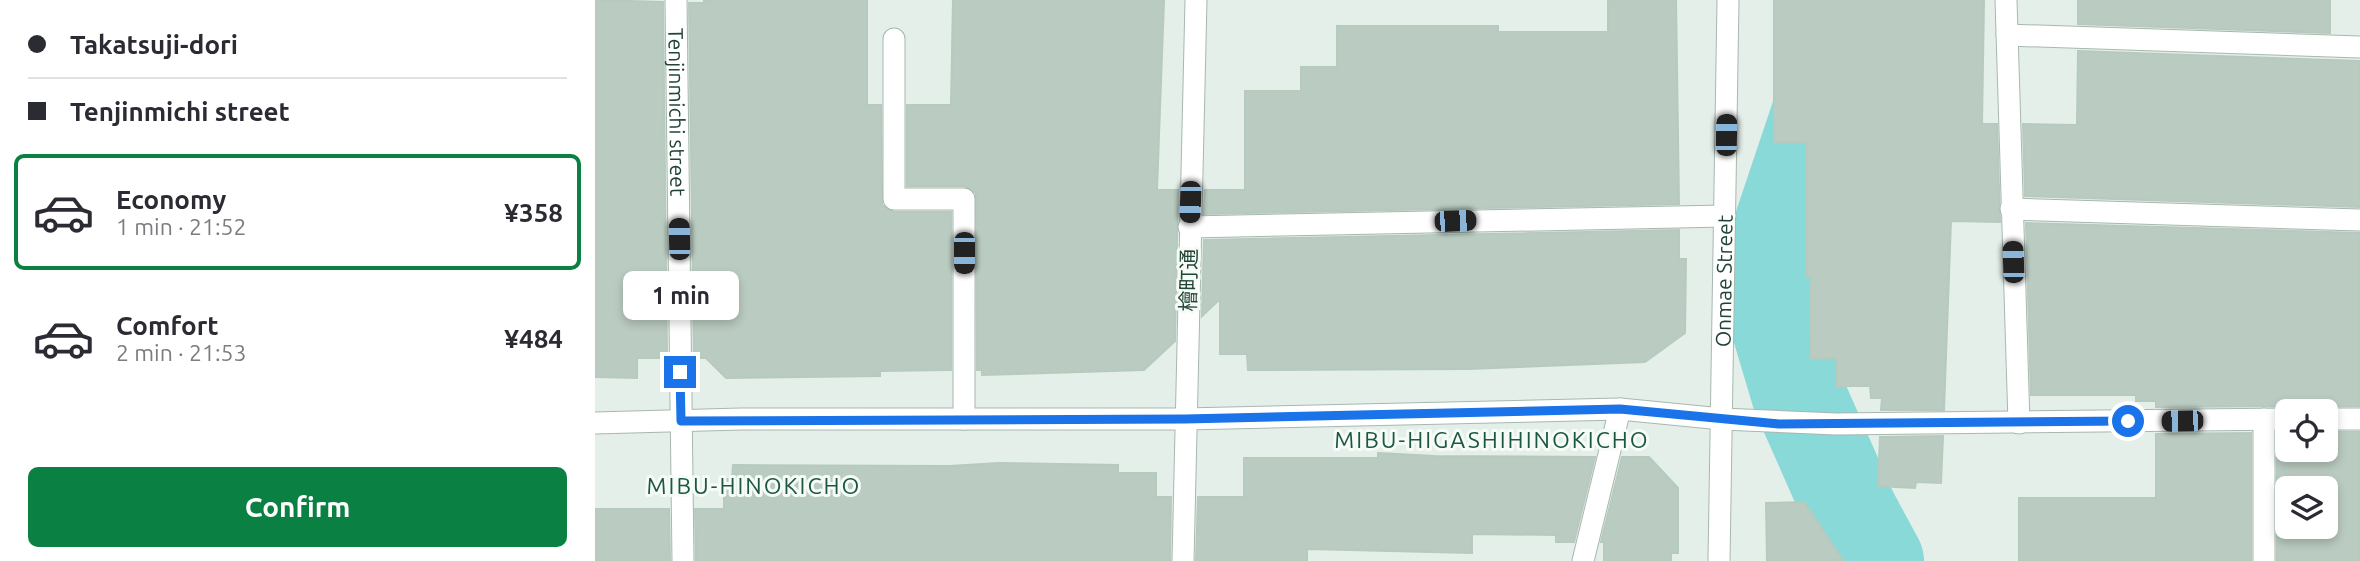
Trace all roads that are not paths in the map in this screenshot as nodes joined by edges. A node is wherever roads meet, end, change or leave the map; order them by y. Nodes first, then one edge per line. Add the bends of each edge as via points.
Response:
1 (676, 0) edge
2 (1196, 0) edge
3 (1728, 0) edge
4 (2006, 0) edge
5 (2007, 35) junction
6 (894, 38) dead end
7 (2360, 47) edge
8 (2011, 209) junction
9 (1725, 216) junction
10 (2360, 220) edge
11 (1189, 227) junction
12 (1620, 409) junction
13 (964, 419) junction
14 (1185, 419) junction
15 (1722, 419) junction
16 (2264, 419) junction
17 (2275, 419) edge
18 (2338, 419) edge
19 (2360, 419) edge
20 (681, 421) junction
21 (595, 423) edge
22 (2019, 423) junction
23 (683, 561) edge
24 (1183, 561) edge
25 (1583, 561) edge
26 (1719, 561) edge
27 (2264, 561) edge

1 - 20 street, Tenjinmichi street
2 - 11 street, 檜町通
3 - 9 street, Onmae Street
4 - 5 street
5 - 7 street
5 - 8 street
6 - 13 street via 894,199 964,199
8 - 10 street
8 - 22 street
9 - 11 street
9 - 15 street, Onmae Street
11 - 14 street, 檜町通
12 - 14 street
12 - 15 street
12 - 25 street
13 - 14 street
13 - 20 street
14 - 24 street, 檜町通
15 - 22 street via 1779,424
15 - 26 street, Onmae Street
16 - 17 street
16 - 22 street
16 - 27 street
18 - 19 street
20 - 21 street
20 - 23 street, Tenjinmichi street

